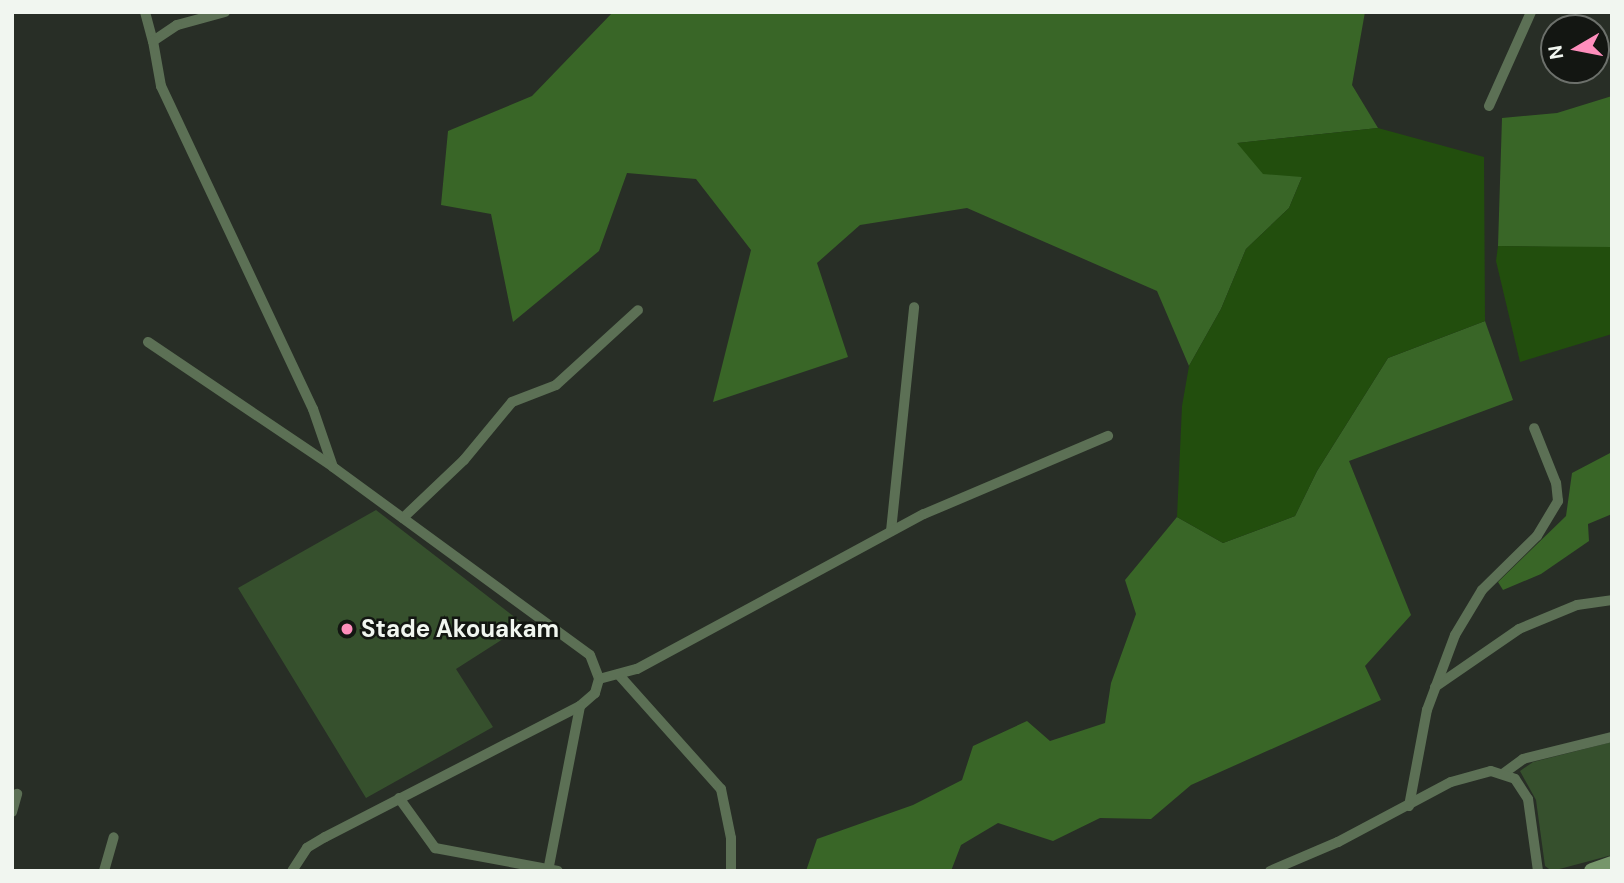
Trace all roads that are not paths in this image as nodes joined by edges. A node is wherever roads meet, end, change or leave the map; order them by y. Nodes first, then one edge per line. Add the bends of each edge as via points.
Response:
1 (145, 12) edge
2 (225, 12) edge
3 (1531, 12) edge
4 (153, 41) junction
5 (1489, 106) dead end
6 (914, 307) dead end
7 (638, 310) dead end
8 (148, 342) dead end
9 (1534, 428) dead end
10 (1108, 436) dead end
11 (333, 467) junction
12 (403, 518) junction
13 (891, 531) junction
14 (1612, 600) edge
15 (619, 675) junction
16 (599, 679) junction
17 (1434, 688) junction
18 (580, 706) junction
19 (1612, 737) edge
20 (1504, 773) junction
21 (17, 794) dead end
22 (399, 798) junction
23 (1409, 806) junction
24 (12, 812) edge
25 (114, 837) dead end
26 (1612, 864) edge
27 (551, 870) edge
28 (1273, 870) edge
29 (104, 871) edge
30 (292, 871) edge
31 (731, 871) edge
32 (1538, 871) edge
33 (1592, 871) edge

1 - 4 street
2 - 4 street via 177,25
3 - 5 street
4 - 11 street via 161,86 313,409
6 - 13 street
7 - 12 street via 556,385 512,402 464,460
8 - 11 street
9 - 17 street via 1556,483 1554,512 1482,590 1455,635
10 - 13 street
11 - 12 street
12 - 16 street via 590,655
13 - 15 street
14 - 17 street via 1577,605 1519,629
15 - 16 street
15 - 31 street via 721,789 731,838
16 - 18 street via 595,693
17 - 23 street
18 - 22 street
18 - 27 street
19 - 20 street via 1524,759
20 - 23 street via 1473,773
20 - 32 street via 1515,779 1528,799
21 - 24 street
22 - 27 street via 435,848
22 - 30 street via 307,848
23 - 28 street
25 - 29 street
26 - 33 street

